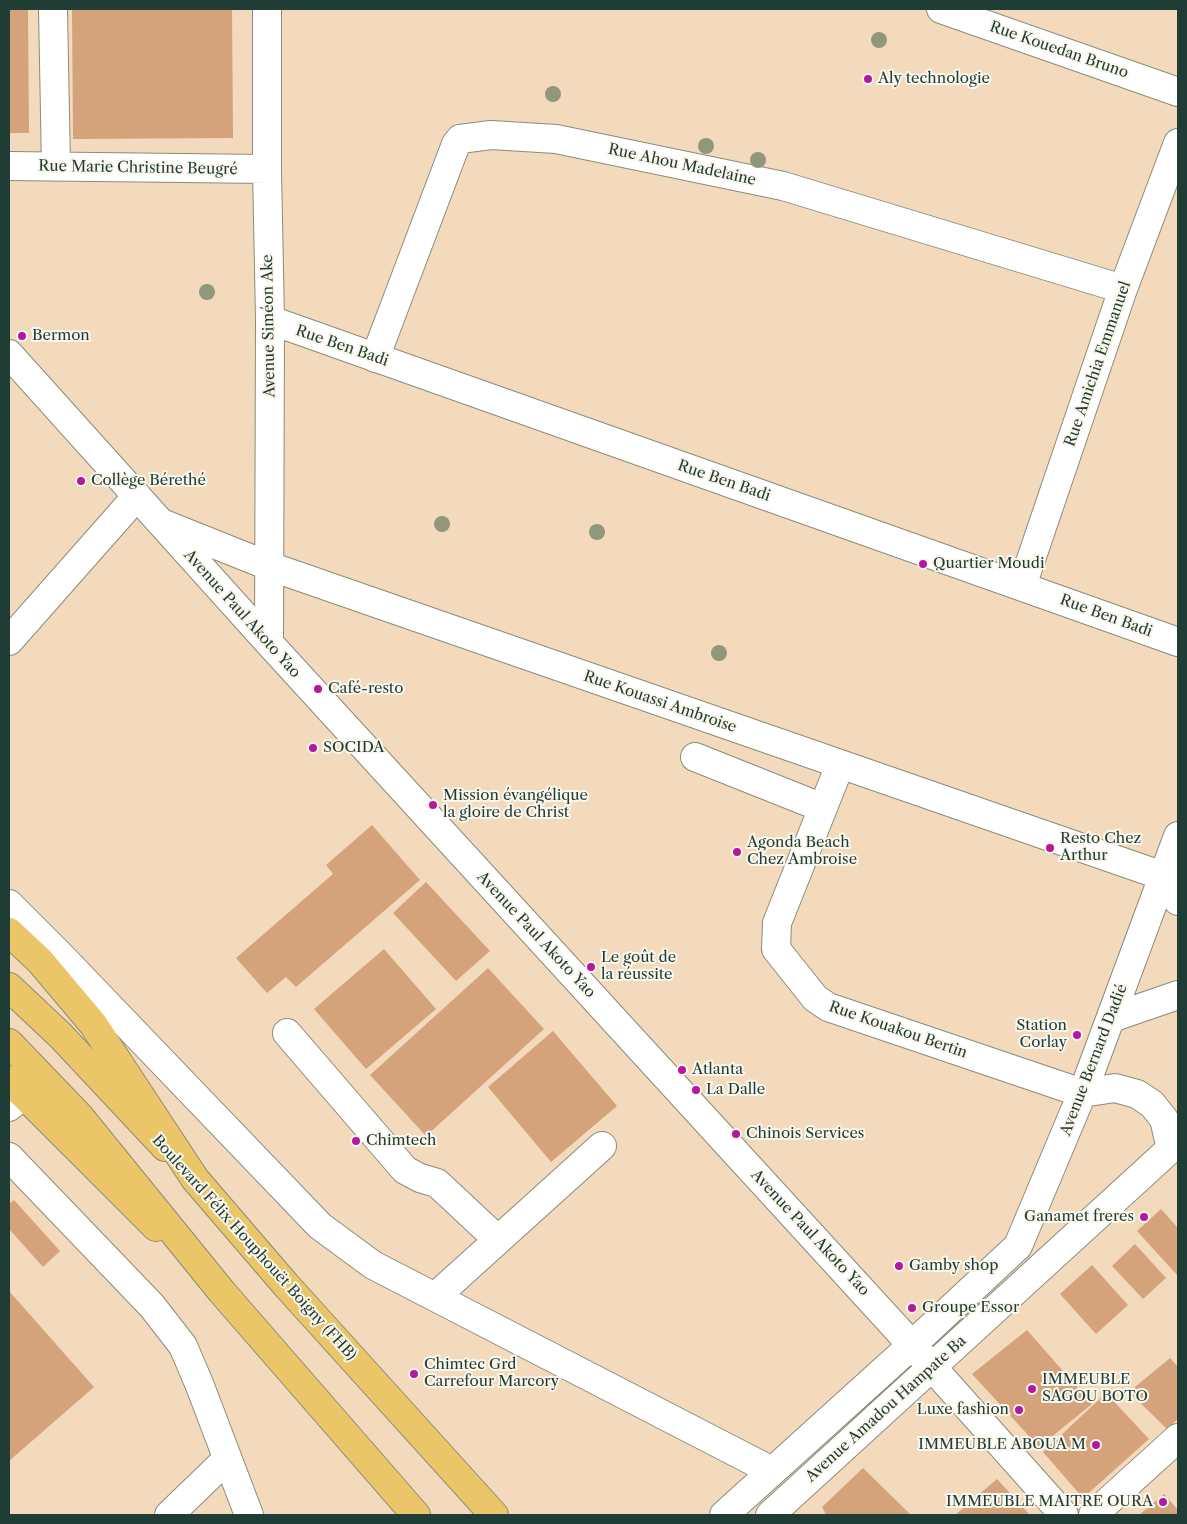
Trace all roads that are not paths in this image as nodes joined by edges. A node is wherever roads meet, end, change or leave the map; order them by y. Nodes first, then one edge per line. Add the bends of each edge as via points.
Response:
1 (53, 9) edge
2 (267, 9) edge
3 (940, 9) edge
4 (1178, 92) edge
5 (1178, 143) edge
6 (9, 166) edge
7 (56, 167) junction
8 (267, 169) junction
9 (1124, 289) junction
10 (270, 320) junction
11 (9, 354) edge
12 (375, 358) junction
13 (137, 496) junction
14 (158, 522) junction
15 (269, 566) junction
16 (1022, 586) junction
17 (9, 641) edge
18 (1178, 642) edge
19 (268, 643) junction
20 (695, 757) dead end
21 (840, 765) junction
22 (822, 808) junction
23 (1178, 836) edge
24 (1163, 876) junction
25 (1178, 902) edge
26 (15, 920) edge
27 (9, 987) edge
28 (1178, 995) edge
29 (1111, 1018) junction
30 (287, 1033) dead end
31 (9, 1043) edge
32 (1082, 1093) junction
33 (14, 1094) edge
34 (1175, 1145) edge
35 (602, 1146) dead end
36 (9, 1157) edge
37 (195, 1179) junction
38 (498, 1240) junction
39 (990, 1272) joint
40 (222, 1292) junction
41 (435, 1297) junction
42 (912, 1345) junction
43 (932, 1367) junction
44 (1178, 1438) edge
45 (227, 1460) junction
46 (772, 1472) junction
47 (800, 1503) edge
48 (169, 1515) edge
49 (249, 1515) edge
50 (416, 1515) edge
51 (494, 1515) edge
52 (724, 1515) edge
53 (770, 1515) edge
54 (1064, 1515) edge
55 (1092, 1515) edge

1 - 7 street
2 - 8 street, Avenue Siméon Ake
3 - 4 street, Rue Kouedan Bruno
5 - 9 street, Rue Amichia Emmanuel
6 - 7 street, Rue Marie Christine Beugré
7 - 8 street, Rue Marie Christine Beugré
8 - 10 street, Avenue Siméon Ake
9 - 12 street, Rue Ahou Madelaine via 783,186 556,139 491,135 460,139 456,144
9 - 16 street, Rue Amichia Emmanuel
10 - 12 street, Rue Ben Badi
10 - 15 street, Avenue Siméon Ake
11 - 13 street, Avenue Paul Akoto Yao
12 - 16 street, Rue Ben Badi
13 - 14 street, Avenue Paul Akoto Yao
13 - 17 street
14 - 15 street, Rue Kouassi Ambroise
14 - 19 street, Avenue Paul Akoto Yao
15 - 19 street, Avenue Siméon Ake
15 - 21 street, Rue Kouassi Ambroise
16 - 18 street, Rue Ben Badi
19 - 42 street, Avenue Paul Akoto Yao
20 - 22 street
21 - 22 street, Rue Kouakou Bertin
21 - 24 street, Rue Kouassi Ambroise
22 - 32 street, Rue Kouakou Bertin via 777,924 776,936 776,949 815,998 828,1007
23 - 24 street, Avenue Bernard Dadié
24 - 25 street
24 - 29 street, Avenue Bernard Dadié
26 - 37 main road via 40,962 92,1024
26 - 41 street via 320,1226 373,1265
27 - 37 main road, Boulevard Félix Houphouët Boigny (FHB) via 61,1036
28 - 29 street
29 - 32 street, Avenue Bernard Dadié
30 - 38 street via 405,1170 437,1183
31 - 40 main road via 80,1117
32 - 34 street, Rue Kouakou Bertin via 1115,1088 1137,1094 1152,1104 1164,1119
32 - 39 street, Avenue Bernard Dadié via 1018,1246
33 - 40 main road
34 - 43 street, Avenue Amadou Hampate Ba
35 - 38 street
36 - 45 street via 152,1306 183,1346
37 - 51 main road, Boulevard Félix Houphouët Boigny (FHB)
38 - 41 street
39 - 42 street, Avenue Amadou Hampate Ba
40 - 50 main road
41 - 46 street
42 - 43 street, Avenue Paul Akoto Yao
42 - 46 street, Avenue Amadou Hampate Ba
43 - 47 street, Avenue Amadou Hampate Ba
43 - 54 street, Avenue Paul Akoto Yao
44 - 55 street
45 - 48 street
45 - 49 street
46 - 52 street, Avenue Amadou Hampate Ba
47 - 53 street, Avenue Amadou Hampate Ba

